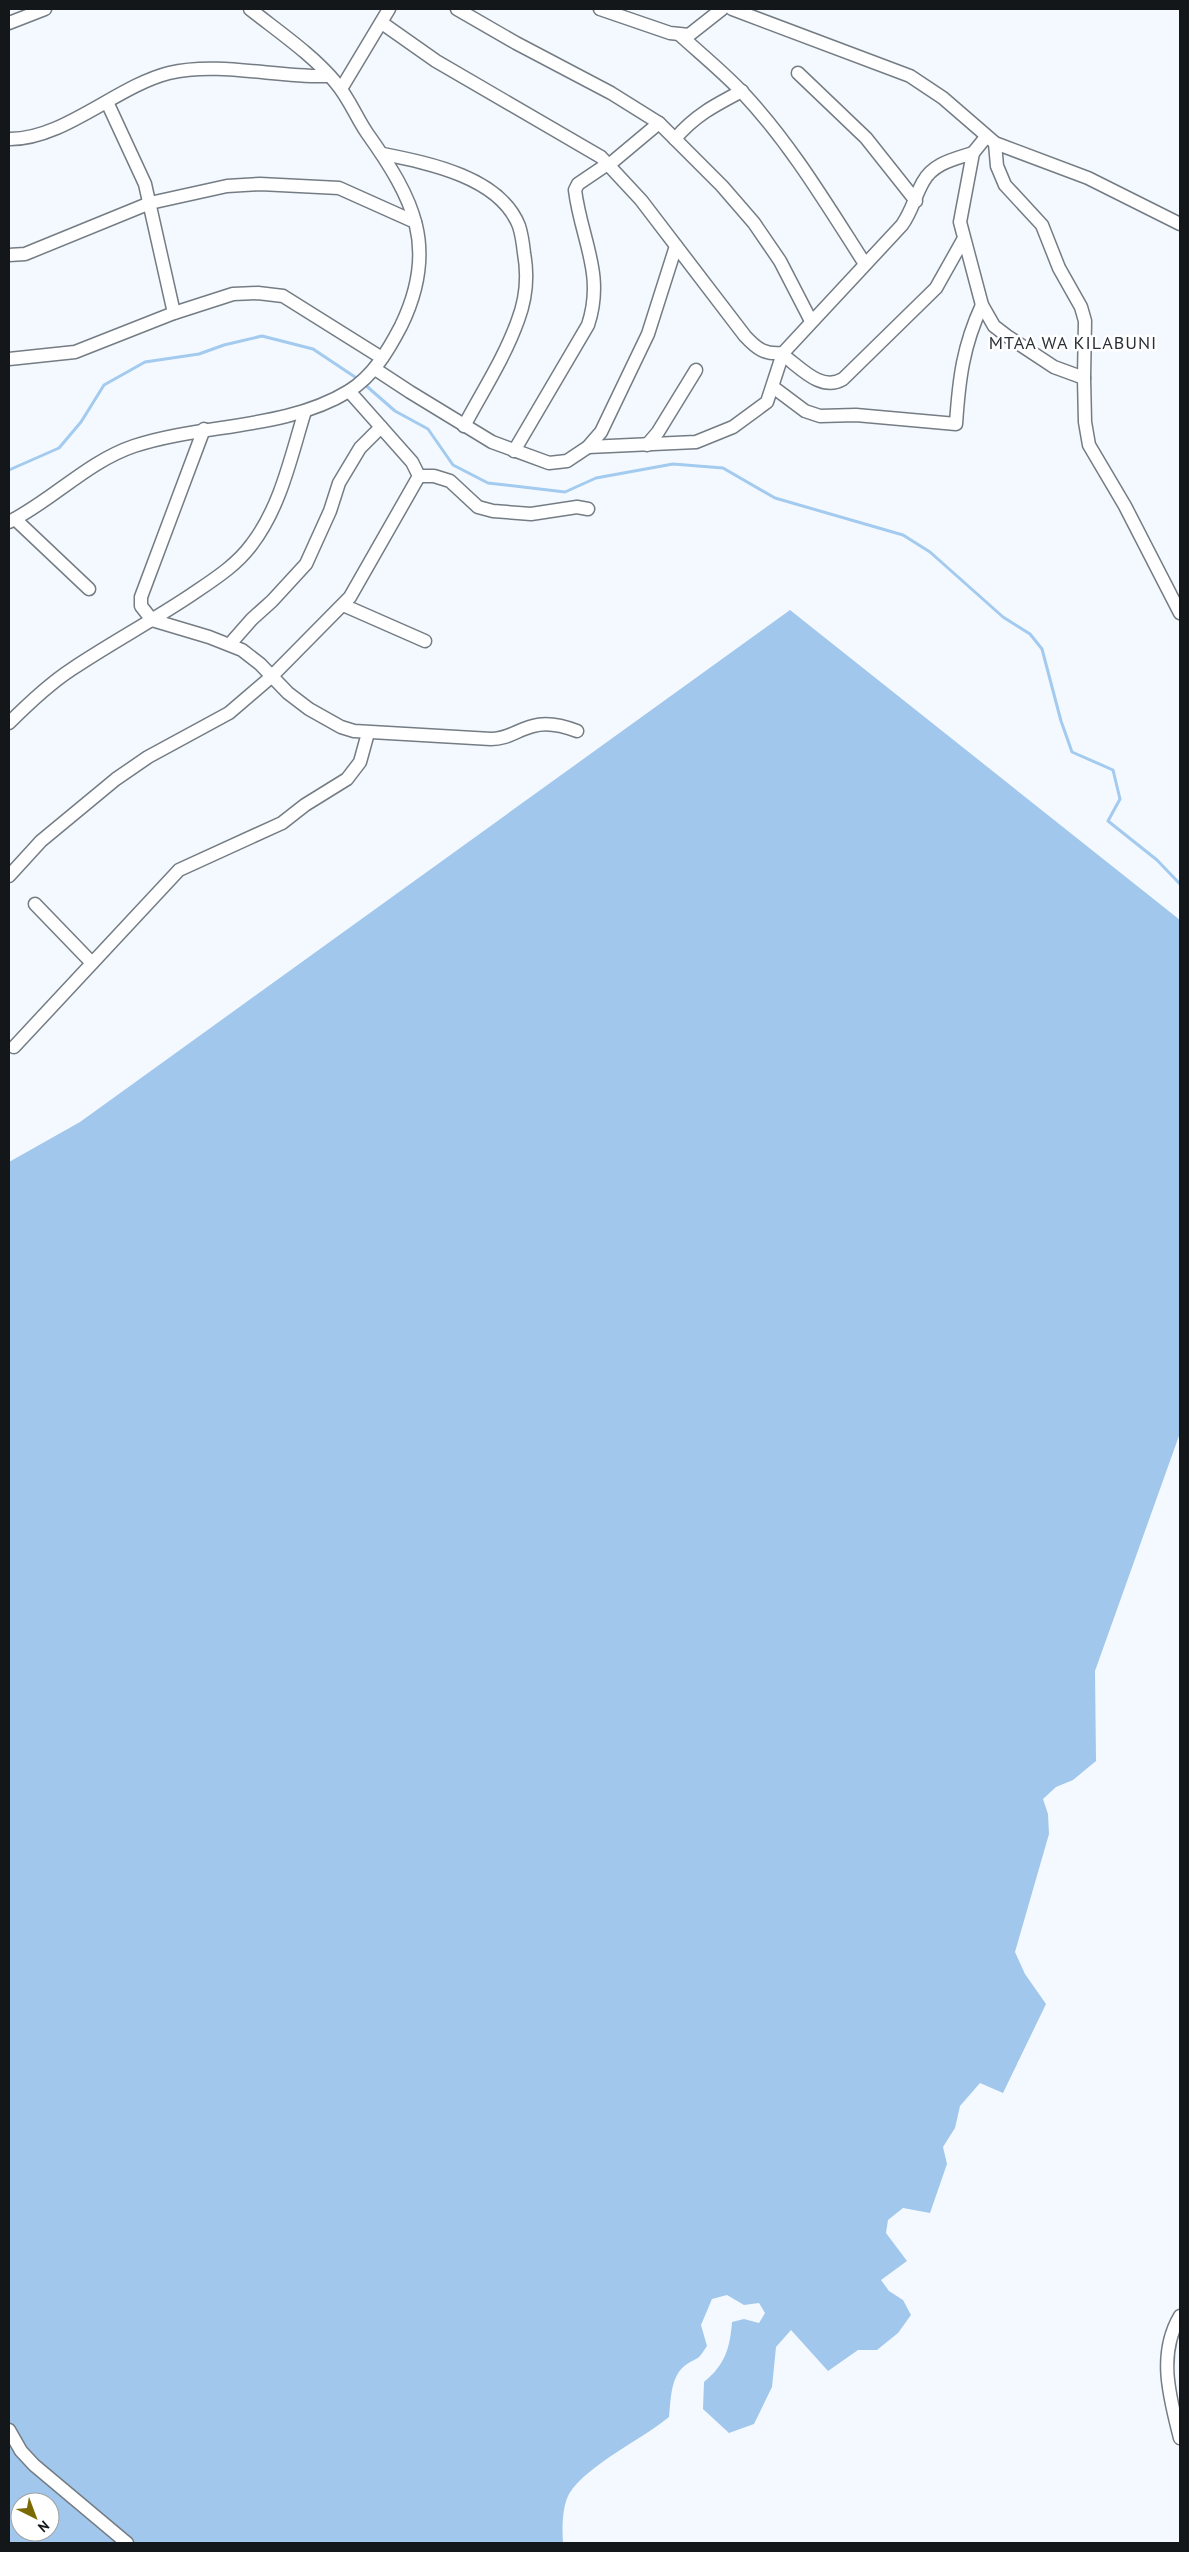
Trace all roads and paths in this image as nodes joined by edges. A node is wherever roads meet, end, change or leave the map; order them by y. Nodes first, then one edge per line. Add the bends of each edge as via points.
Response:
1 (45, 9) edge
2 (250, 9) edge
3 (389, 9) edge
4 (458, 9) edge
5 (600, 9) edge
6 (722, 9) edge
7 (732, 9) edge
8 (382, 22) junction
9 (9, 23) edge
10 (680, 35) junction
11 (798, 73) dead end
12 (328, 76) junction
13 (341, 89) junction
14 (742, 91) junction
15 (107, 102) junction
16 (659, 123) junction
17 (9, 139) edge
18 (675, 139) junction
19 (991, 140) junction
20 (973, 152) junction
21 (383, 154) junction
22 (609, 164) junction
23 (916, 201) junction
24 (150, 203) junction
25 (415, 222) junction
26 (1180, 224) edge
27 (963, 240) junction
28 (676, 246) junction
29 (9, 255) edge
30 (865, 264) junction
31 (982, 305) junction
32 (174, 313) junction
33 (812, 321) junction
34 (783, 354) junction
35 (9, 359) edge
36 (375, 368) junction
37 (696, 370) dead end
38 (1084, 378) junction
39 (774, 386) junction
40 (349, 391) junction
41 (305, 412) junction
42 (464, 426) junction
43 (381, 427) junction
44 (204, 429) junction
45 (647, 445) junction
46 (588, 447) junction
47 (514, 451) junction
48 (419, 476) junction
49 (588, 509) dead end
50 (12, 520) edge
51 (89, 589) dead end
52 (343, 605) junction
53 (1180, 613) edge
54 (152, 620) junction
55 (425, 641) dead end
56 (230, 644) junction
57 (271, 677) junction
58 (9, 722) edge
59 (577, 731) dead end
60 (368, 733) junction
61 (9, 876) edge
62 (35, 904) dead end
63 (92, 962) junction
64 (14, 1047) dead end
65 (1180, 2316) edge
66 (9, 2430) edge
67 (1180, 2438) edge
68 (127, 2543) edge

1 - 9 street
2 - 12 street
3 - 8 street
4 - 16 street
5 - 10 street
6 - 10 street via 693,33
7 - 19 street via 910,76 943,98
8 - 13 street
8 - 22 street via 436,61 574,139
10 - 14 street
11 - 23 street via 866,138
12 - 13 street
12 - 15 street via 188,70 152,78
13 - 21 street
14 - 18 street via 707,109 688,123
14 - 30 street via 797,160
15 - 17 street via 47,131
15 - 24 street via 145,184
16 - 18 street
16 - 22 street
18 - 33 street via 754,223 780,261
19 - 20 street
19 - 26 street via 1088,178
19 - 38 street via 1005,185 1042,225 1058,268 1080,306 1085,321
20 - 23 street via 931,171 923,180
20 - 27 street via 960,222
21 - 25 street
21 - 42 street via 439,165 474,182 505,205 522,236 525,288 518,320
22 - 28 street
22 - 47 street via 578,184 575,190 595,288 588,325
23 - 30 street via 902,225
24 - 25 street via 227,186 300,185 339,188
24 - 29 street via 25,254
24 - 32 street
25 - 36 street via 420,258 414,295 397,333
27 - 31 street
27 - 34 street via 936,288 842,379 834,384 821,383
28 - 34 street via 757,349
28 - 46 street via 648,334 601,432
30 - 33 street
31 - 38 street via 994,326 1007,336 1054,367
31 - 39 street via 960,368 956,424 856,415 820,416 805,412
32 - 35 street via 74,352
32 - 36 street via 233,294 283,296
33 - 34 street
34 - 39 street
36 - 40 street
36 - 42 street
37 - 45 street
38 - 53 street via 1089,445 1125,506
39 - 45 street via 766,402 752,414 709,438 696,442
40 - 41 street
40 - 43 street
41 - 44 street
41 - 54 street via 279,493 267,522 252,544 225,572
42 - 47 street
43 - 48 street via 412,462
43 - 56 street via 360,448 338,483 330,511 306,564
44 - 50 street via 154,440 116,453
44 - 54 street via 141,598 141,606
45 - 46 street
46 - 47 street via 567,461 549,463
48 - 49 street via 450,481 478,507 493,511 531,514 577,506
48 - 52 street via 358,586
50 - 51 street
52 - 55 street
52 - 57 street
54 - 56 street
54 - 58 street via 72,669
56 - 57 street via 250,655
57 - 60 street via 309,709 341,727
57 - 61 street via 229,713 148,757 116,779 41,841
59 - 60 street via 534,725 502,739
60 - 63 street via 360,762 347,779 282,823 179,870
62 - 63 street
63 - 64 street
65 - 67 street via 1168,2345 1167,2362 1167,2382
66 - 68 street via 34,2465

